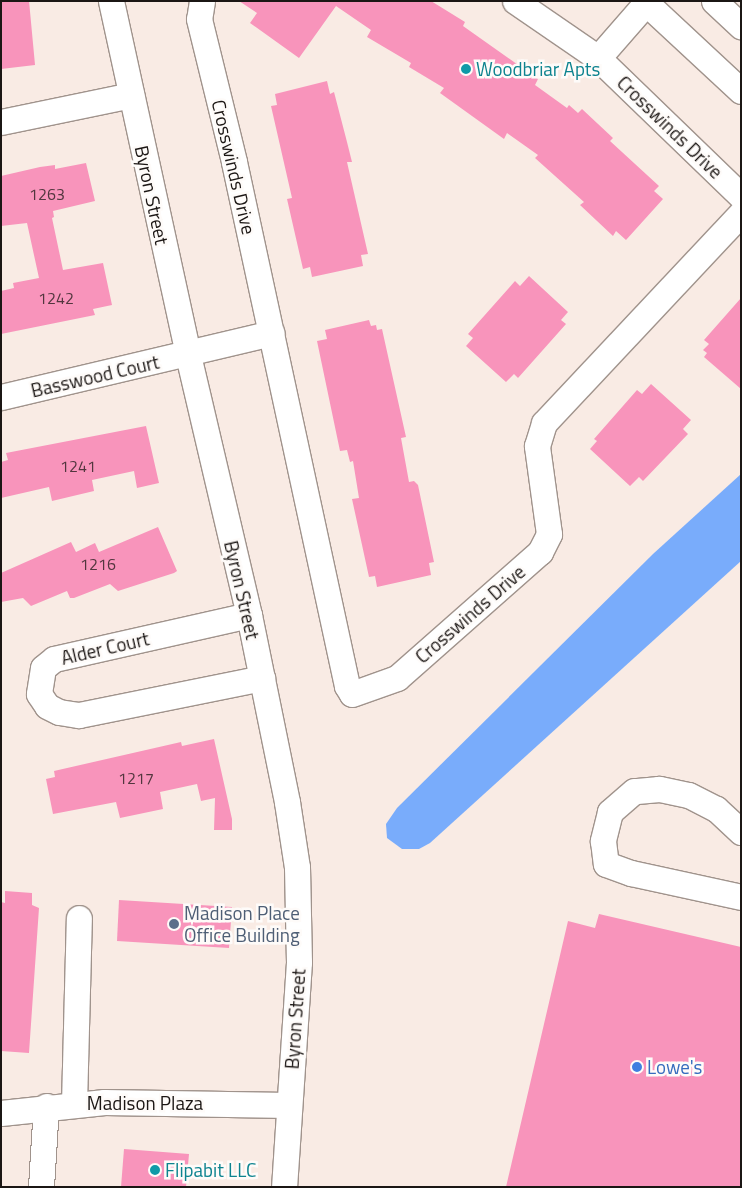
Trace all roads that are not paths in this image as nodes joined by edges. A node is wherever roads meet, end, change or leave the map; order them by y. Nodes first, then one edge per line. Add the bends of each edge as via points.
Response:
1 (111, 1) edge
2 (202, 1) edge
3 (515, 1) edge
4 (714, 1) edge
5 (647, 2) edge
6 (741, 26) edge
7 (598, 58) junction
8 (741, 90) edge
9 (131, 95) junction
10 (1, 122) edge
11 (741, 196) edge
12 (741, 213) edge
13 (272, 333) junction
14 (188, 355) junction
15 (1, 397) edge
16 (249, 615) junction
17 (262, 678) junction
18 (741, 832) edge
19 (741, 898) edge
20 (79, 918) dead end
21 (74, 1104) junction
22 (289, 1104) junction
23 (46, 1106) junction
24 (1, 1113) edge
25 (41, 1187) edge
26 (284, 1187) edge

1 - 9 street, Byron Street
2 - 13 street, Crosswinds Drive via 199,19
3 - 7 street, Crosswinds Drive
4 - 6 street
5 - 7 street
5 - 8 street
7 - 11 street, Crosswinds Drive
9 - 10 street
9 - 14 street, Byron Street
12 - 13 street, Crosswinds Drive via 544,422 537,446 549,534 540,552 397,678 360,693 352,694 347,686
13 - 14 street
14 - 15 street, Basswood Court
14 - 16 street, Byron Street
16 - 17 street, Byron Street
16 - 17 street, Alder Court via 54,659 44,668 39,694 47,706 79,716
17 - 22 street, Byron Street via 287,802 300,901
18 - 19 street via 716,809 688,795 660,789 634,791 610,812 603,841 606,864 631,873
20 - 21 street
21 - 22 street, Madison Plaza
21 - 23 street, Madison Plaza
22 - 26 street, Byron Street
23 - 24 street, Madison Plaza
23 - 25 street

